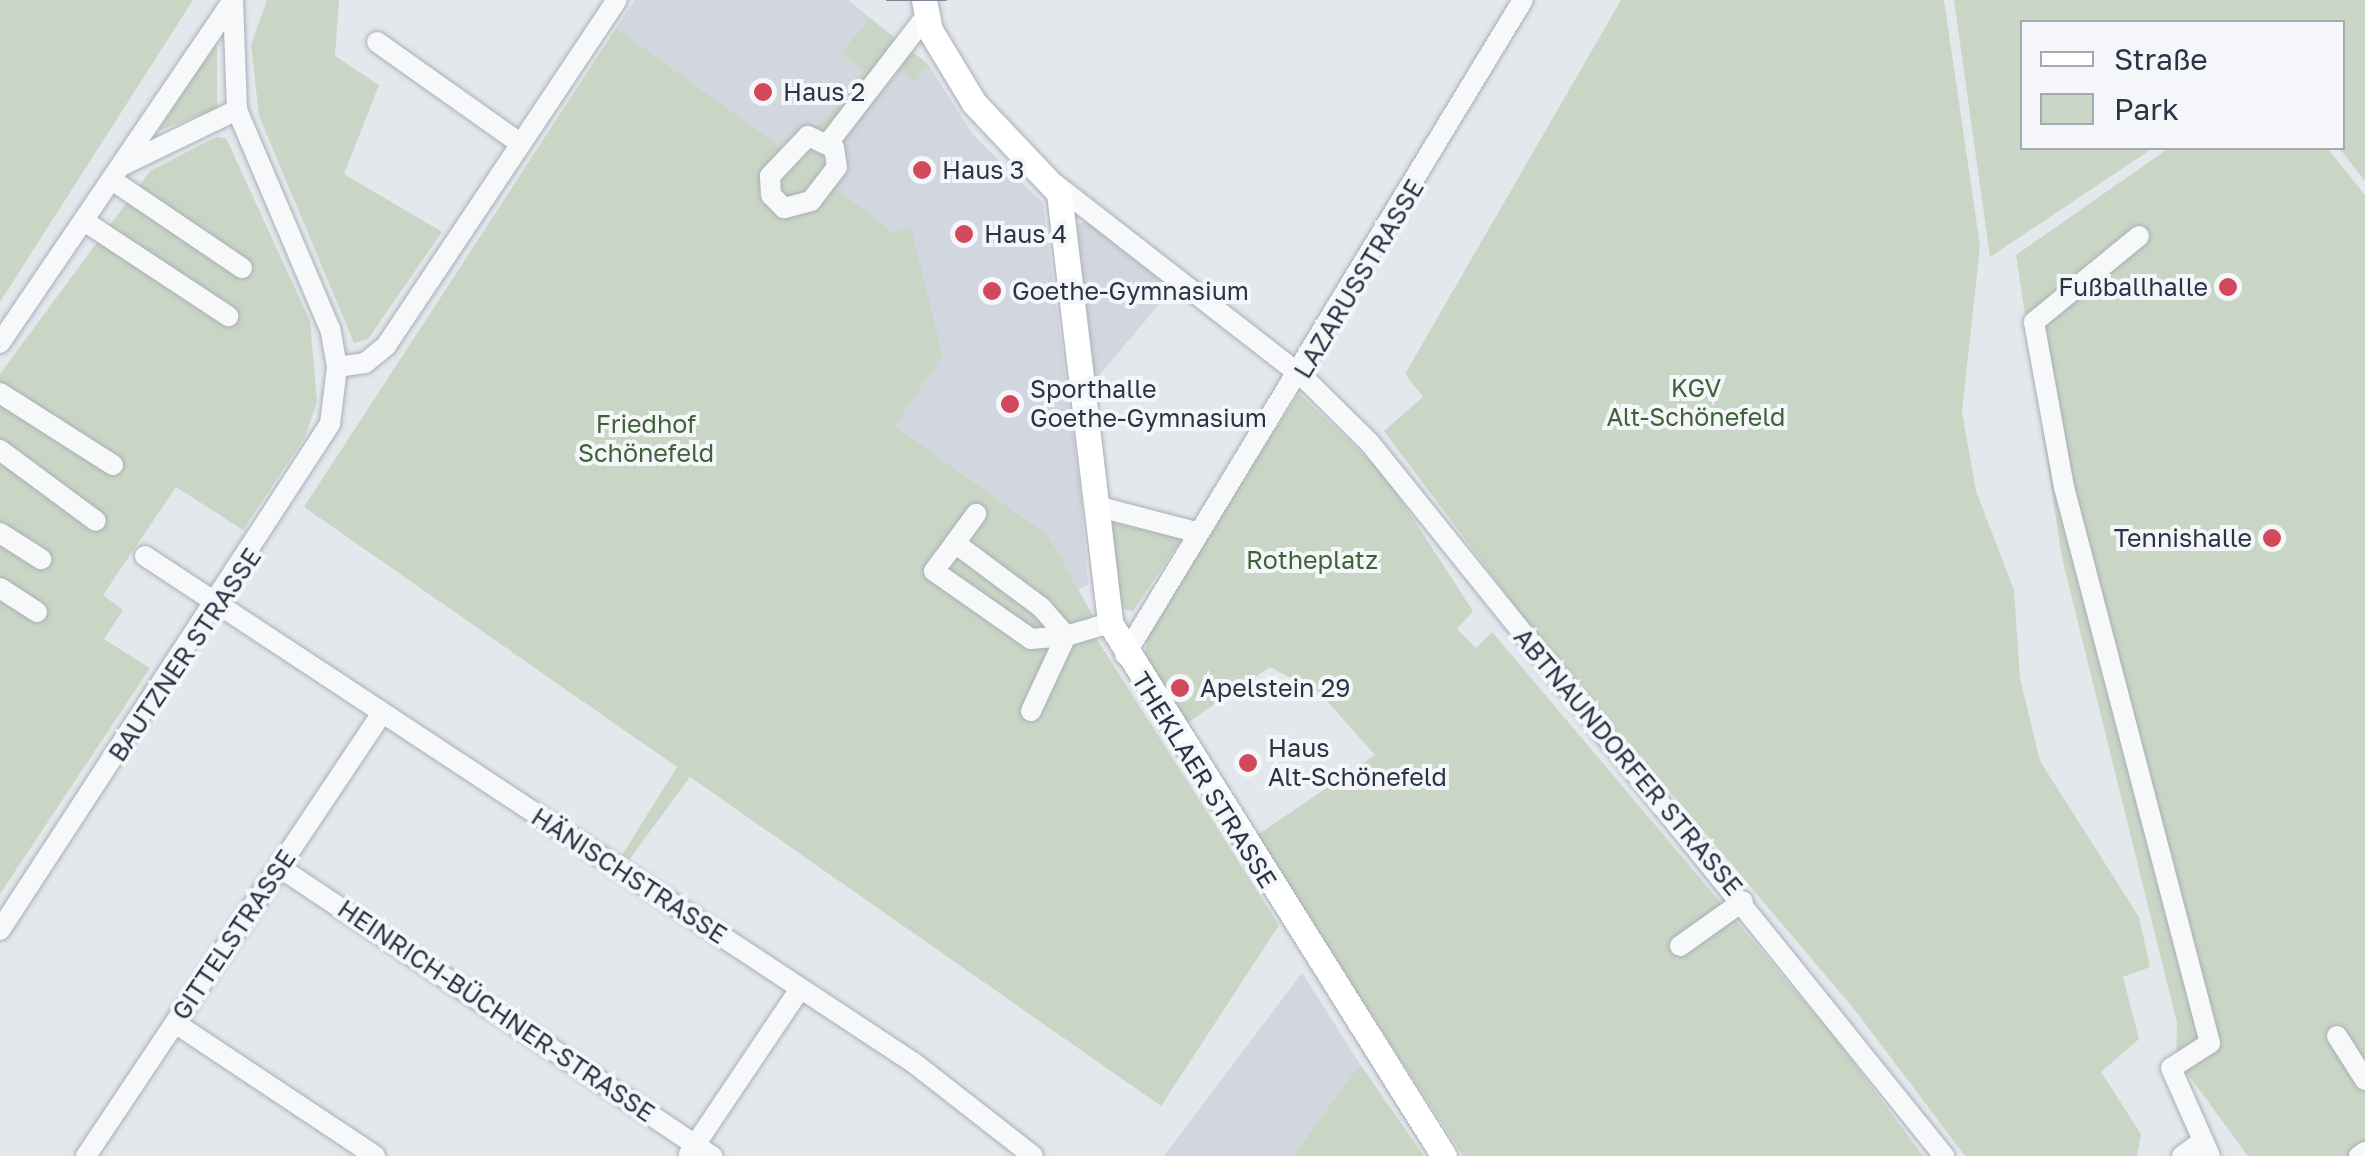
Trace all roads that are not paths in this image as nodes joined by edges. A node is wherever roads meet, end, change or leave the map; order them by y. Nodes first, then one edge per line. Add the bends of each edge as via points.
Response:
1 (232, 0) edge
2 (617, 0) edge
3 (1523, 0) edge
4 (925, 8) edge
5 (377, 42) dead end
6 (237, 110) junction
7 (829, 142) dead end
8 (521, 144) junction
9 (117, 173) junction
10 (1055, 184) junction
11 (84, 222) junction
12 (2139, 236) dead end
13 (242, 268) dead end
14 (228, 316) dead end
15 (0, 342) edge
16 (337, 367) junction
17 (1302, 376) junction
18 (0, 393) edge
19 (0, 450) edge
20 (113, 465) dead end
21 (1096, 506) junction
22 (976, 514) dead end
23 (96, 521) dead end
24 (1196, 532) junction
25 (0, 533) edge
26 (955, 542) junction
27 (145, 556) dead end
28 (42, 559) dead end
29 (0, 588) edge
30 (218, 605) junction
31 (37, 612) dead end
32 (1110, 623) junction
33 (1066, 636) junction
34 (1125, 655) junction
35 (1031, 711) dead end
36 (382, 713) junction
37 (279, 867) junction
38 (1743, 901) junction
39 (0, 930) edge
40 (1680, 946) dead end
41 (800, 989) junction
42 (176, 1023) junction
43 (2337, 1036) dead end
44 (2365, 1080) edge
45 (2205, 1150) edge
46 (699, 1152) edge
47 (86, 1156) edge
48 (375, 1156) edge
49 (1033, 1156) edge
50 (1444, 1156) edge
51 (1944, 1156) edge
52 (2182, 1156) edge

1 - 6 street, BAUTZNER STRASSE
1 - 9 street
2 - 8 street
3 - 17 street, LAZARUSSTRASSE
4 - 7 street
4 - 10 main road via 988,121
5 - 8 street
6 - 9 street
6 - 16 street, BAUTZNER STRASSE via 309,272
8 - 16 street via 386,346 365,363
9 - 11 street
9 - 13 street
10 - 17 street, ABTNAUNDORFER STRASSE
10 - 21 main road, THEKLAER STRASSE
11 - 14 street
11 - 15 street
12 - 45 street via 2034,322 2064,488 2210,1043 2171,1068
16 - 30 street, BAUTZNER STRASSE via 316,454
17 - 24 street, LAZARUSSTRASSE
17 - 38 street, ABTNAUNDORFER STRASSE via 1369,442
18 - 20 street
19 - 23 street
21 - 24 street
21 - 32 main road, THEKLAER STRASSE
22 - 26 street
24 - 34 street, LAZARUSSTRASSE
25 - 28 street
26 - 33 street
26 - 33 street via 934,571 1031,639
27 - 30 street, HÄNISCHSTRASSE
29 - 31 street
30 - 36 street, HÄNISCHSTRASSE
30 - 39 street, BAUTZNER STRASSE
32 - 33 street
32 - 34 main road, THEKLAER STRASSE
33 - 35 street
34 - 50 main road, THEKLAER STRASSE
36 - 37 street, GITTELSTRASSE
36 - 41 street, HÄNISCHSTRASSE
37 - 42 street, GITTELSTRASSE
37 - 46 street, HEINRICH-BÜCHNER-STRASSE
38 - 40 street
38 - 51 street, ABTNAUNDORFER STRASSE
41 - 46 street
41 - 49 street, HÄNISCHSTRASSE
42 - 47 street, GITTELSTRASSE
42 - 48 street
43 - 44 street
45 - 52 street

